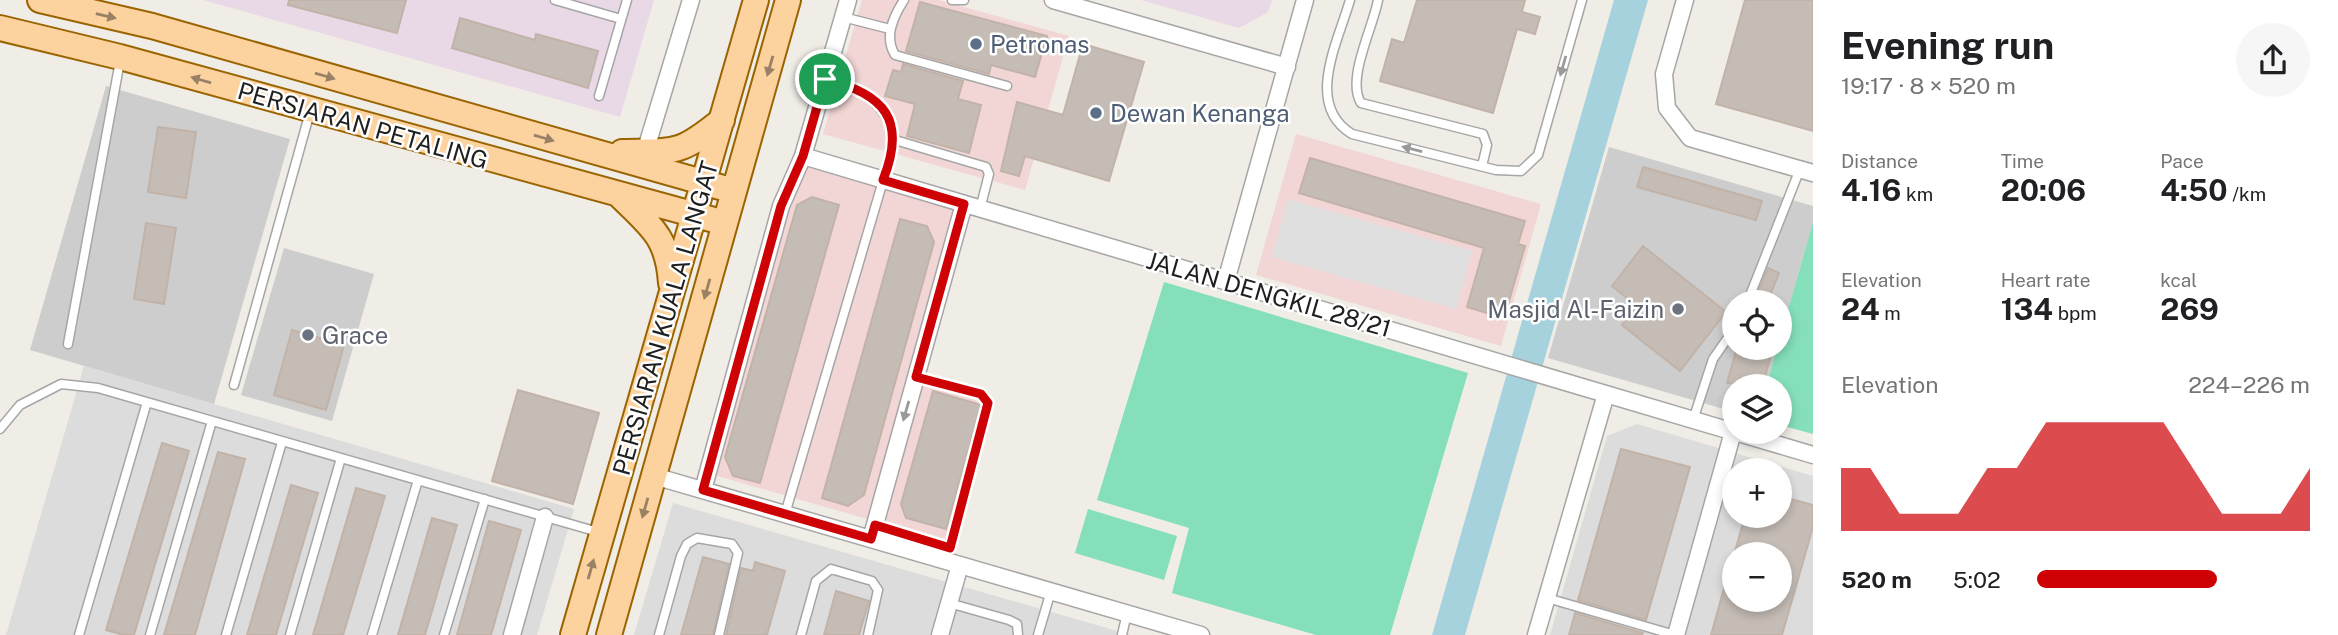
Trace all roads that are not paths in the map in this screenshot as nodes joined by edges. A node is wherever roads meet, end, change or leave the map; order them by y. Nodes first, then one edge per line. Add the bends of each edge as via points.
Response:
1 (40, 0) edge
2 (555, 0) edge
3 (627, 0) edge
4 (691, 0) edge
5 (756, 0) edge
6 (788, 0) edge
7 (848, 0) edge
8 (904, 0) edge
9 (952, 0) edge
10 (964, 0) edge
11 (1053, 0) edge
12 (1305, 0) edge
13 (1350, 0) edge
14 (1378, 0) edge
15 (1582, 0) edge
16 (1685, 0) edge
17 (843, 17) junction
18 (621, 19) junction
19 (0, 28) edge
20 (890, 29) junction
21 (120, 57) junction
22 (1287, 67) junction
23 (825, 79) junction
24 (1007, 86) dead end
25 (600, 96) dead end
26 (311, 111) junction
27 (722, 120) junction
28 (895, 140) junction
29 (645, 152) junction
30 (596, 153) junction
31 (803, 156) junction
32 (1482, 166) junction
33 (1806, 171) edge
34 (883, 180) junction
35 (705, 183) junction
36 (734, 191) junction
37 (621, 197) junction
38 (972, 206) junction
39 (695, 215) junction
40 (725, 223) junction
41 (1226, 281) junction
42 (1753, 290) edge
43 (672, 294) junction
44 (68, 344) dead end
45 (1722, 346) edge
46 (916, 377) junction
47 (234, 385) dead end
48 (1606, 394) junction
49 (147, 402) junction
50 (1693, 419) junction
51 (212, 421) junction
52 (1722, 428) edge
53 (0, 429) edge
54 (282, 442) junction
55 (1731, 444) edge
56 (1775, 444) edge
57 (1813, 455) edge
58 (341, 458) junction
59 (654, 476) junction
60 (418, 480) junction
61 (703, 490) junction
62 (485, 499) junction
63 (785, 514) junction
64 (545, 517) junction
65 (873, 532) junction
66 (601, 533) junction
67 (952, 558) junction
68 (1051, 591) junction
69 (1547, 598) junction
70 (949, 603) junction
71 (1127, 613) junction
72 (79, 635) edge
73 (150, 635) edge
74 (226, 635) edge
75 (290, 635) edge
76 (372, 635) edge
77 (444, 635) edge
78 (512, 635) edge
79 (573, 635) edge
80 (609, 635) edge
81 (659, 635) edge
82 (719, 635) edge
83 (801, 635) edge
84 (868, 635) edge
85 (940, 635) edge
86 (1018, 635) edge
87 (1038, 635) edge
88 (1122, 635) edge
89 (1198, 635) edge
90 (1536, 635) edge
91 (1675, 635) edge

1 -> 30 main road, PERSIARAN PETALING via 152,26
2 - 18 lane
3 - 18 lane
4 - 29 street
5 - 27 main road, PERSIARAN KUALA LANGAT
6 -> 36 main road, PERSIARAN KUALA LANGAT
7 - 17 street
8 - 20 lane
9 - 10 lane
11 - 22 street
12 - 22 street
32 -> 13 lane via 1352,134 1335,122 1325,88
14 - 32 lane via 1356,79 1355,92 1361,103 1483,134 1487,145
15 -> 32 lane via 1538,155 1521,171
16 - 33 street via 1664,74 1667,108 1690,138
17 - 20 lane
17 - 23 street
18 - 25 lane
19 - 21 main road, PERSIARAN PETALING
20 - 24 lane via 889,45 895,55
26 -> 21 main road, PERSIARAN PETALING
21 - 44 lane
22 - 41 street
23 - 28 lane via 865,94 891,121
23 - 31 street
26 - 37 main road, PERSIARAN PETALING
26 - 47 lane
27 - 29 main road via 686,148
27 - 35 main road, PERSIARAN KUALA LANGAT
28 - 34 lane
28 - 38 lane via 986,167 989,174
29 - 30 main road
30 - 35 main road, PERSIARAN PETALING
31 - 34 street, JALAN DENGKIL 28/21
31 - 61 street via 781,206
33 - 42 lane
34 - 38 street, JALAN DENGKIL 28/21
34 - 63 lane
35 - 36 main road, PERSIARAN PETALING
35 - 39 main road, PERSIARAN KUALA LANGAT
36 - 40 main road, PERSIARAN KUALA LANGAT
37 - 39 main road, PERSIARAN PETALING
37 - 43 main road via 666,247
38 - 41 street, JALAN DENGKIL 28/21
38 - 46 street
39 - 40 main road, PERSIARAN PETALING
39 - 43 main road, PERSIARAN KUALA LANGAT
40 -> 59 main road, PERSIARAN KUALA LANGAT
41 - 48 street, JALAN DENGKIL 28/21
43 - 66 main road, PERSIARAN KUALA LANGAT
45 - 50 lane via 1713,359
46 -> 65 street
46 - 67 lane via 981,394 988,403
48 - 50 street, JALAN DENGKIL 28/21
48 - 69 street
49 - 51 lane
49 - 53 lane via 98,388 61,384 20,405
49 - 72 lane
50 - 52 street, JALAN DENGKIL 28/21
51 - 54 lane
51 - 73 lane
54 - 58 lane
54 - 74 lane
55 - 91 street
56 - 57 street, JALAN DENGKIL 28/21
58 - 60 lane
58 - 75 lane
59 - 61 street
59 -> 80 main road, PERSIARAN KUALA LANGAT
60 - 62 lane
60 - 76 lane
61 - 63 street
62 - 64 lane
62 - 77 lane
63 - 65 street
64 - 66 lane
64 - 78 street
65 - 67 street
79 -> 66 main road, PERSIARAN KUALA LANGAT
67 - 68 street
67 - 70 street
68 - 71 street
68 - 87 lane
69 - 90 street
69 - 91 lane
70 - 85 street
70 - 86 lane via 1009,620 1017,624
71 - 88 lane
71 - 89 street
81 - 82 lane via 681,556 697,538 732,544 738,553
83 - 84 lane via 816,581 831,569 872,581 878,590

